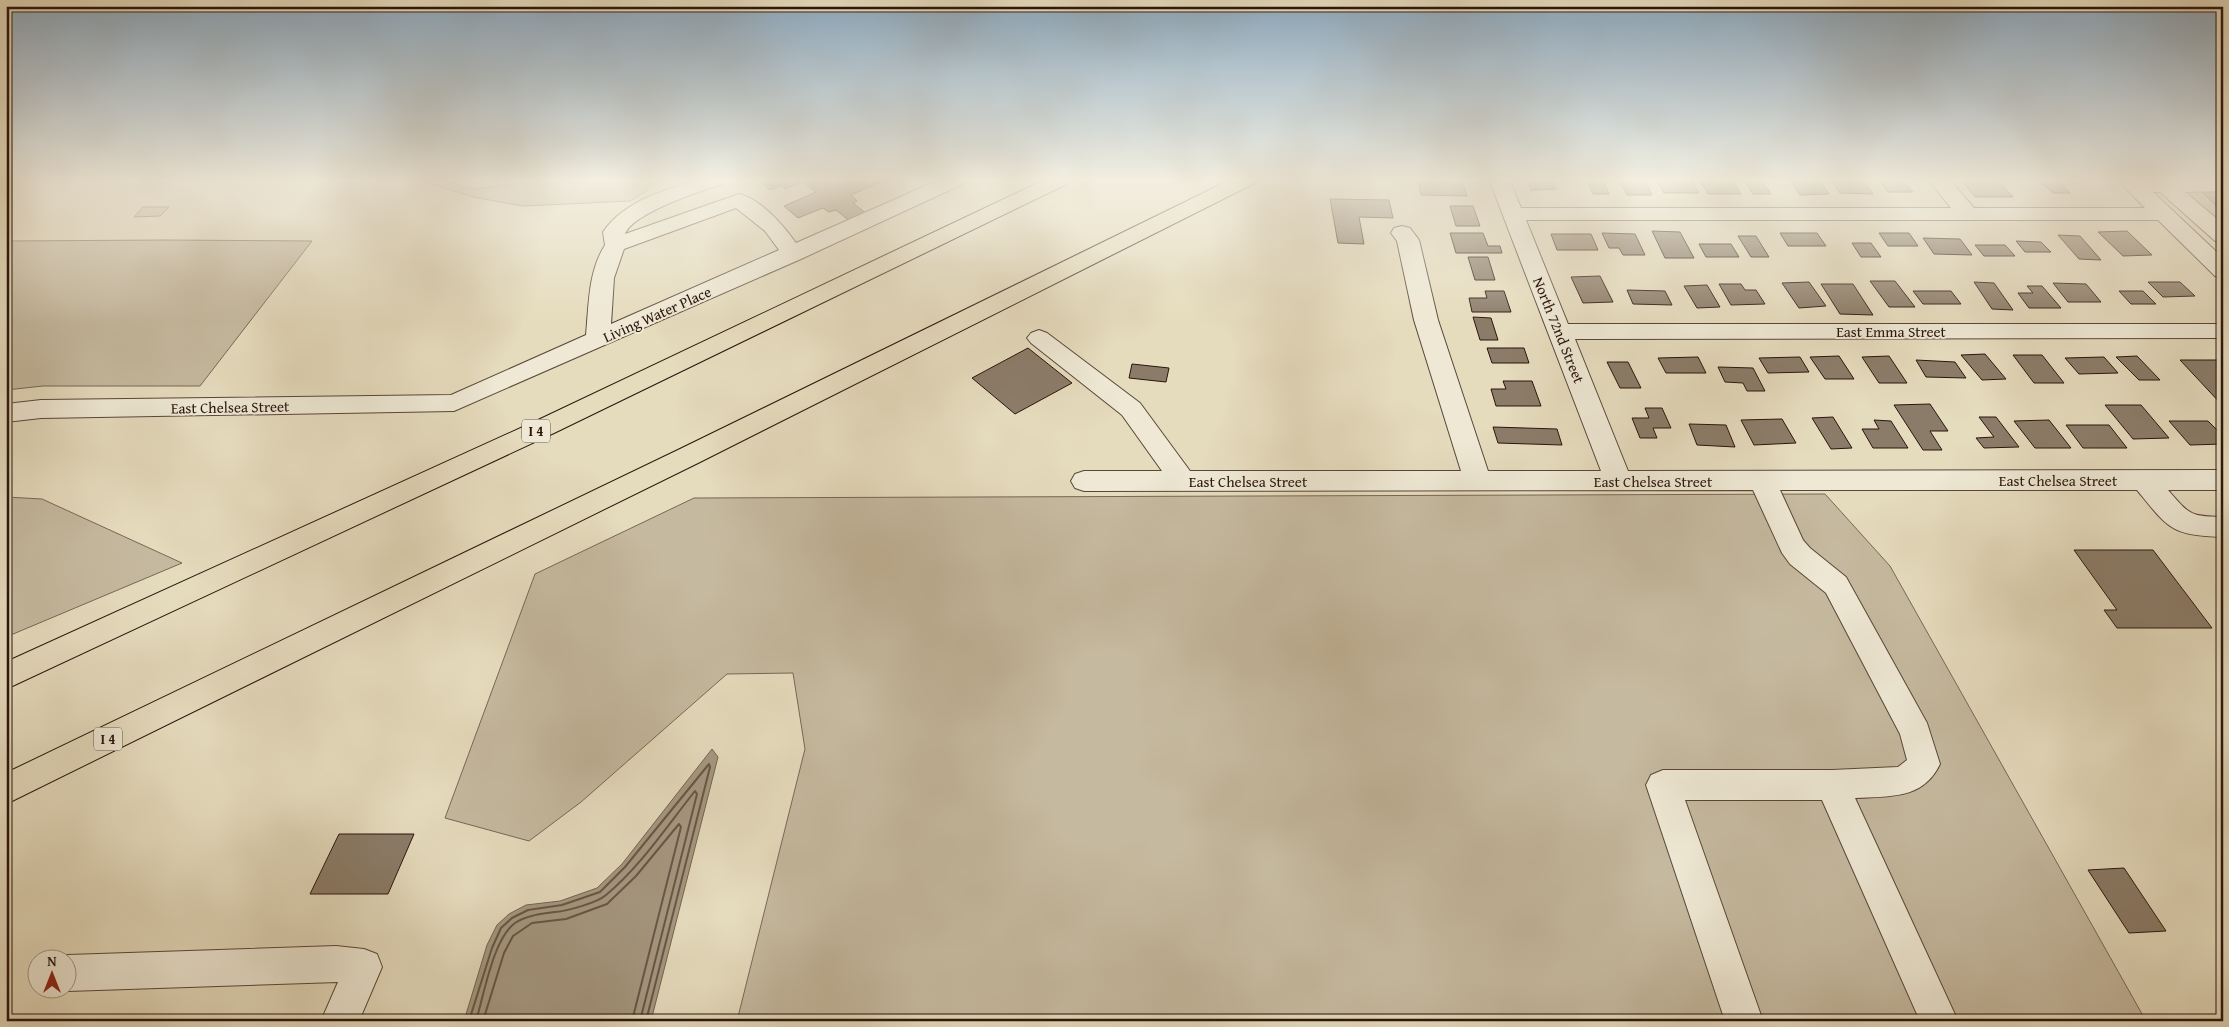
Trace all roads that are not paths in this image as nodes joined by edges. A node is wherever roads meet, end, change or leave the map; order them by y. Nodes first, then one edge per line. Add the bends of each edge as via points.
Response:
1 (617, 227) edge
2 (655, 227) edge
3 (774, 227) edge
4 (853, 227) edge
5 (962, 227) edge
6 (1150, 227) edge
7 (1518, 227) edge
8 (2177, 227) edge
9 (2213, 227) edge
10 (1402, 233) dead end
11 (2223, 236) edge
12 (616, 245) junction
13 (2223, 245) edge
14 (2197, 246) junction
15 (793, 254) junction
16 (2223, 271) edge
17 (2223, 330) edge
18 (1560, 332) junction
19 (1039, 338) dead end
20 (598, 340) junction
21 (454, 403) joint
22 (6, 413) edge
23 (2144, 480) junction
24 (2223, 480) edge
25 (1084, 481) dead end
26 (1183, 481) junction
27 (1478, 481) junction
28 (1762, 481) junction
29 (1619, 482) junction
30 (2223, 527) edge
31 (6, 676) edge
32 (209, 688) junction
33 (1832, 785) junction
34 (6, 789) edge
35 (6, 807) edge
36 (78, 973) edge
37 (340, 1021) edge
38 (1744, 1021) edge
39 (1939, 1021) edge

1 - 12 street via 614,232
2 - 12 street
3 - 15 street
4 - 15 street, Living Water Place
5 - 31 highway, I 4 via 545,427
6 - 32 highway, I 4
7 - 18 street, North 72nd Street
8 - 14 street
9 - 11 street
10 - 27 street via 1408,240 1426,320
12 - 20 street via 607,256
13 - 14 street
14 - 16 street
15 - 20 street, Living Water Place
17 - 18 street, East Emma Street
18 - 29 street, North 72nd Street
19 - 26 street via 1131,408
20 - 21 street, Living Water Place
21 - 22 street, East Chelsea Street via 41,409
23 - 24 street, East Chelsea Street
23 - 28 street, East Chelsea Street
23 - 30 street via 2177,518 2193,526
25 - 26 street, East Chelsea Street
26 - 27 street, East Chelsea Street
27 - 29 street, East Chelsea Street
28 - 29 street, East Chelsea Street
28 - 33 street via 1792,546 1836,586 1916,733 1924,764 1914,775 1901,781
32 - 34 highway, I 4
32 - 35 highway
33 - 38 street via 1663,785
33 - 39 street
36 - 37 street via 336,964 364,967

